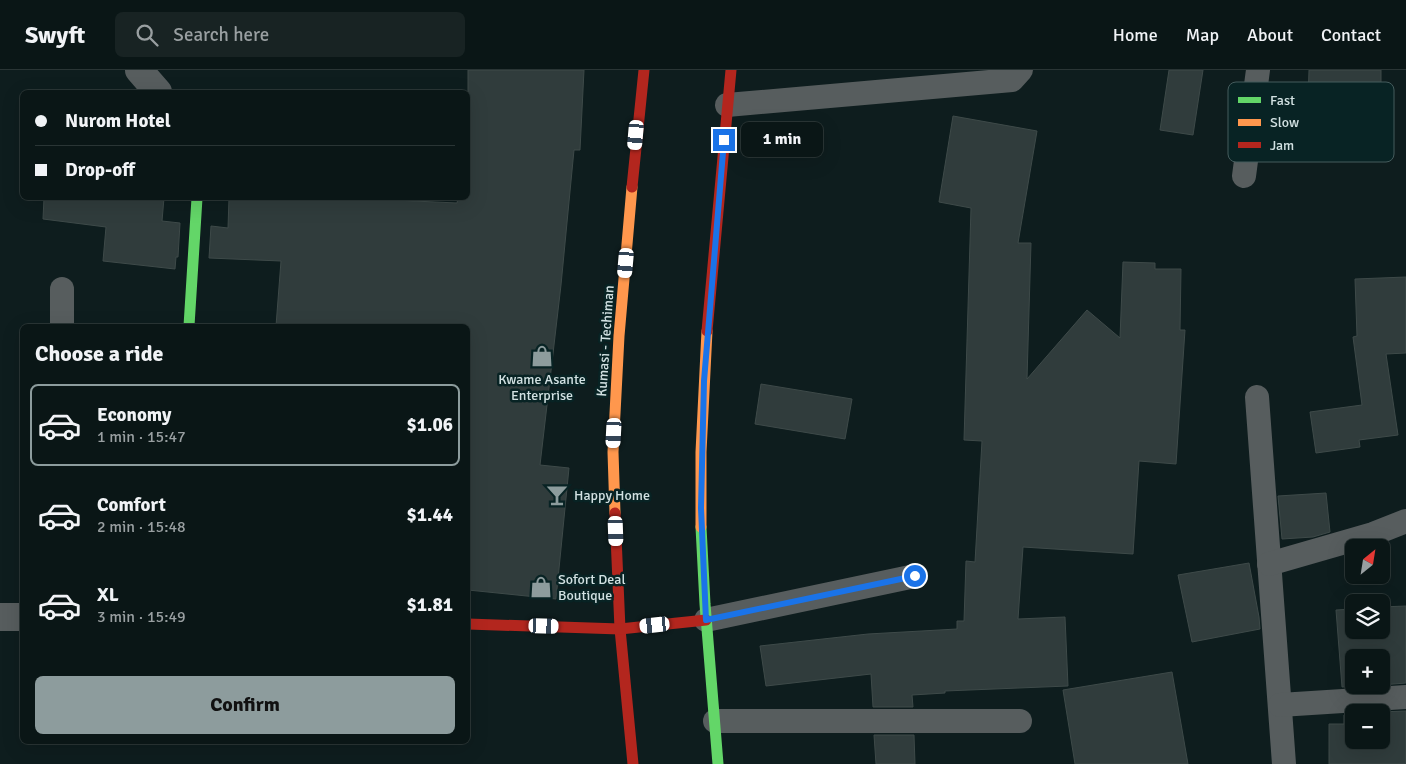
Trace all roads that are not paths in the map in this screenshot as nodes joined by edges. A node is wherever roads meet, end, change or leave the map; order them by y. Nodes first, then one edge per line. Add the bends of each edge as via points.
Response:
1 (138, 70) edge
2 (644, 70) edge
3 (731, 70) edge
4 (1021, 70) edge
5 (156, 90) edge
6 (727, 105) junction
7 (1246, 162) edge
8 (1244, 176) dead end
9 (197, 200) edge
10 (62, 289) dead end
11 (62, 324) edge
12 (189, 324) edge
13 (1257, 397) dead end
14 (1406, 522) edge
15 (1269, 564) junction
16 (915, 576) dead end
17 (0, 617) edge
18 (20, 617) edge
19 (706, 620) junction
20 (470, 624) edge
21 (620, 628) junction
22 (1406, 697) edge
23 (1280, 705) junction
24 (714, 721) junction
25 (1020, 722) dead end
26 (627, 763) edge
27 (718, 764) edge
28 (1284, 764) edge

1 - 5 street
2 - 21 main road, Kumasi - Techiman via 621,317 613,452
3 - 6 main road
4 - 6 lane via 1012,80
6 - 19 main road via 704,381 701,508
7 - 8 lane
9 - 12 main road
10 - 11 lane
13 - 15 lane
14 - 15 lane
15 - 23 lane
16 - 19 lane
17 - 18 street
19 - 21 main road
19 - 24 main road
20 - 21 main road
21 - 26 main road, Kumasi - Techiman
22 - 23 lane
23 - 28 lane
24 - 25 lane
24 - 27 main road

